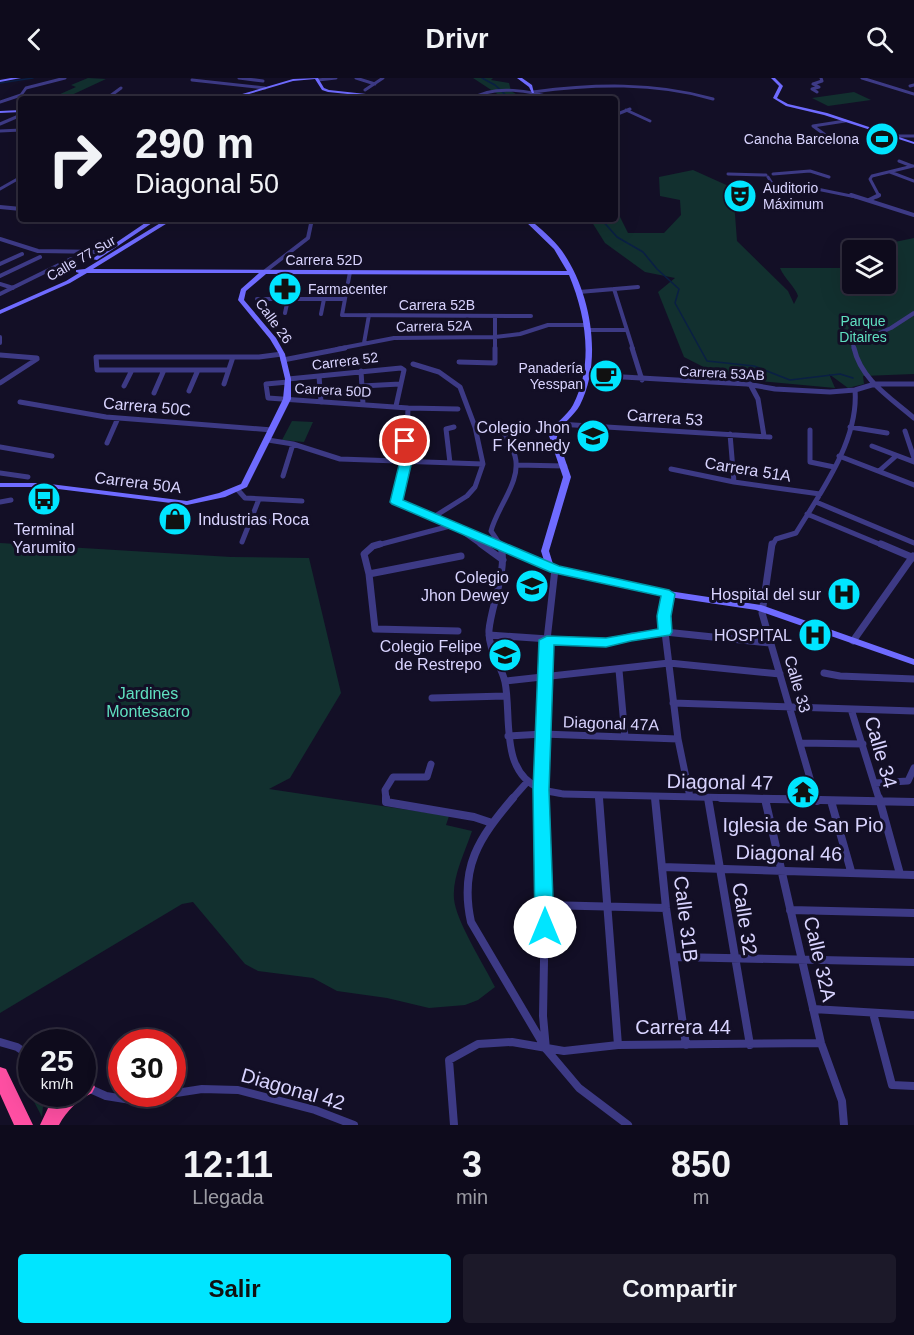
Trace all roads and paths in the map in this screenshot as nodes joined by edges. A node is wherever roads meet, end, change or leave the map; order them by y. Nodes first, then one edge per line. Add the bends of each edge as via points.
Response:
1 (19, 78) edge
2 (65, 78) edge
3 (197, 78) edge
4 (239, 78) edge
5 (268, 78) edge
6 (336, 78) edge
7 (383, 78) edge
8 (773, 78) edge
9 (821, 78) edge
10 (862, 78) edge
11 (316, 79) edge
12 (356, 79) edge
13 (518, 79) edge
14 (0, 81) edge
15 (264, 81) junction
16 (375, 84) junction
17 (253, 87) junction
18 (121, 88) dead end
19 (265, 88) junction
20 (365, 90) junction
21 (351, 92) junction
22 (533, 92) junction
23 (817, 92) dead end
24 (387, 94) junction
25 (914, 94) edge
26 (360, 95) joint
27 (110, 96) edge
28 (237, 96) edge
29 (345, 96) edge
30 (378, 96) joint
31 (392, 96) edge
32 (474, 96) edge
33 (536, 96) edge
34 (546, 96) edge
35 (713, 99) dead end
36 (0, 102) edge
37 (0, 112) edge
38 (18, 113) edge
39 (618, 114) edge
40 (18, 115) edge
41 (650, 121) dead end
42 (842, 121) junction
43 (0, 124) edge
44 (0, 130) edge
45 (18, 130) edge
46 (888, 136) junction
47 (914, 136) edge
48 (835, 142) dead end
49 (914, 143) edge
50 (899, 161) dead end
51 (914, 166) edge
52 (890, 172) junction
53 (728, 174) dead end
54 (778, 175) junction
55 (765, 176) junction
56 (829, 177) dead end
57 (18, 179) edge
58 (914, 181) edge
59 (775, 185) junction
60 (0, 189) edge
61 (869, 200) junction
62 (18, 206) edge
63 (0, 207) edge
64 (14, 208) junction
65 (18, 209) edge
66 (914, 215) edge
67 (150, 222) edge
68 (166, 222) edge
69 (311, 222) edge
70 (529, 222) edge
71 (0, 239) edge
72 (104, 252) junction
73 (22, 255) dead end
74 (40, 257) dead end
75 (71, 259) dead end
76 (0, 264) edge
77 (81, 271) junction
78 (264, 272) junction
79 (350, 272) junction
80 (570, 273) junction
81 (0, 276) edge
82 (0, 284) edge
83 (638, 287) dead end
84 (13, 288) junction
85 (614, 289) junction
86 (579, 292) junction
87 (0, 294) edge
88 (257, 299) dead end
89 (288, 299) junction
90 (324, 299) junction
91 (345, 299) junction
92 (0, 310) edge
93 (285, 313) dead end
94 (914, 313) edge
95 (321, 314) dead end
96 (369, 315) junction
97 (495, 316) junction
98 (531, 316) dead end
99 (587, 327) junction
100 (626, 330) junction
101 (0, 337) edge
102 (495, 337) junction
103 (0, 343) edge
104 (364, 343) junction
105 (0, 355) edge
106 (233, 357) junction
107 (282, 357) junction
108 (459, 362) dead end
109 (413, 364) dead end
110 (132, 370) junction
111 (164, 370) junction
112 (198, 370) junction
113 (228, 370) junction
114 (361, 371) junction
115 (588, 375) junction
116 (319, 376) junction
117 (288, 380) junction
118 (642, 380) junction
119 (0, 383) edge
120 (224, 384) dead end
121 (400, 384) junction
122 (750, 384) junction
123 (875, 384) junction
124 (914, 384) edge
125 (123, 386) dead end
126 (362, 386) junction
127 (775, 388) junction
128 (189, 391) dead end
129 (856, 392) junction
130 (154, 393) dead end
131 (270, 399) joint
132 (287, 399) junction
133 (758, 399) junction
134 (20, 402) dead end
135 (321, 402) junction
136 (363, 404) junction
137 (396, 406) junction
138 (408, 408) junction
139 (458, 409) dead end
140 (906, 411) junction
141 (914, 411) edge
142 (118, 418) junction
143 (914, 418) edge
144 (558, 424) junction
145 (500, 426) dead end
146 (850, 427) junction
147 (454, 428) dead end
148 (272, 430) junction
149 (810, 430) dead end
150 (905, 431) dead end
151 (887, 433) dead end
152 (730, 434) junction
153 (268, 440) junction
154 (912, 442) edge
155 (107, 443) dead end
156 (293, 444) junction
157 (872, 446) dead end
158 (0, 447) edge
159 (52, 456) dead end
160 (839, 456) junction
161 (896, 456) junction
162 (914, 460) edge
163 (406, 461) junction
164 (450, 463) junction
165 (483, 464) junction
166 (516, 465) junction
167 (565, 466) junction
168 (834, 467) junction
169 (671, 469) dead end
170 (879, 471) junction
171 (0, 473) edge
172 (283, 476) dead end
173 (28, 477) dead end
174 (734, 482) junction
175 (0, 485) edge
176 (914, 485) edge
177 (237, 489) junction
178 (820, 494) junction
179 (259, 499) junction
180 (11, 500) dead end
181 (302, 501) dead end
182 (0, 502) edge
183 (816, 502) junction
184 (807, 514) junction
185 (432, 518) junction
186 (250, 521) junction
187 (282, 522) dead end
188 (451, 526) junction
189 (463, 532) junction
190 (242, 542) dead end
191 (914, 543) edge
192 (460, 556) dead end
193 (913, 557) edge
194 (503, 560) junction
195 (552, 567) junction
196 (369, 574) junction
197 (669, 594) junction
198 (762, 608) junction
199 (458, 631) dead end
200 (665, 632) junction
201 (489, 635) junction
202 (547, 640) junction
203 (853, 641) junction
204 (770, 643) junction
205 (914, 662) edge
206 (669, 663) junction
207 (619, 670) junction
208 (824, 673) dead end
209 (780, 674) junction
210 (546, 676) junction
211 (914, 679) edge
212 (505, 681) junction
213 (506, 696) junction
214 (432, 698) dead end
215 (673, 703) junction
216 (789, 706) junction
217 (851, 709) junction
218 (914, 711) edge
219 (543, 734) junction
220 (508, 736) junction
221 (626, 738) junction
222 (678, 739) junction
223 (801, 743) junction
224 (863, 744) junction
225 (431, 764) dead end
226 (914, 768) edge
227 (528, 781) junction
228 (875, 783) junction
229 (541, 790) junction
230 (599, 796) junction
231 (655, 797) junction
232 (690, 797) junction
233 (708, 798) junction
234 (765, 800) junction
235 (817, 801) junction
236 (831, 801) junction
237 (878, 802) junction
238 (914, 802) edge
239 (492, 823) junction
240 (662, 867) junction
241 (720, 868) junction
242 (781, 870) junction
243 (851, 871) junction
244 (900, 874) junction
245 (914, 875) edge
246 (545, 905) junction
247 (608, 905) junction
248 (666, 908) junction
249 (790, 910) junction
250 (914, 913) edge
251 (674, 957) junction
252 (734, 958) junction
253 (802, 960) junction
254 (914, 962) edge
255 (813, 1010) junction
256 (873, 1013) junction
257 (914, 1015) edge
258 (0, 1042) edge
259 (821, 1043) junction
260 (686, 1045) junction
261 (750, 1045) junction
262 (618, 1046) junction
263 (18, 1048) edge
264 (546, 1049) junction
265 (0, 1075) edge
266 (914, 1086) edge
267 (96, 1093) edge
268 (54, 1107) edge
269 (24, 1125) edge
270 (49, 1125) edge
271 (354, 1125) edge
272 (454, 1125) edge
273 (628, 1125) edge
274 (844, 1125) edge

1 - 14 street
2 - 36 street via 26,88 17,97
3 - 17 street via 192,80
4 - 15 street
5 - 15 street
6 - 11 street
7 - 16 street
8 - 42 street via 781,86 774,96 778,102
9 - 23 street via 813,84 819,87 812,89
10 - 25 street
11 - 19 street via 296,79
11 - 21 street via 323,89
12 - 16 street
13 - 22 street
15 - 17 street
16 - 20 street
17 - 19 street
18 - 27 street
19 - 28 street
20 - 21 street
20 - 24 street
21 - 26 street
21 - 29 street
22 - 32 street
22 - 33 street
22 - 34 street
22 - 35 street via 654,88
24 - 30 street
24 - 31 street
26 - 30 street
37 - 38 street
39 - 41 street via 628,111
40 - 43 street
42 - 46 street
42 - 48 street via 813,126
44 - 45 street
46 - 47 street
46 - 49 street
50 - 51 street
51 - 52 street
52 - 58 street
52 - 61 street via 871,177 879,196
53 - 55 street
54 - 55 street
54 - 56 street via 802,171
54 - 59 street
55 - 59 street
57 - 60 street
59 - 61 street via 840,192
61 - 66 street
62 - 64 street
63 - 64 street
64 - 65 street
67 - 72 street, Calle 77 Sur
68 - 77 street, Calle 77 Sur
69 - 78 street via 308,238
70 - 80 street via 551,242
71 - 72 street via 38,251
72 - 77 street, Calle 77 Sur
73 - 76 street
74 - 81 street
75 - 84 street
77 - 78 street, Carrera 52D
77 - 92 street, Calle 77 Sur via 68,282
78 - 79 street, Carrera 52D
78 - 107 street, Calle 26 via 243,290 242,300 273,338
79 - 80 street, Carrera 52D
79 - 91 street
80 - 86 street
82 - 84 street
83 - 85 street
84 - 87 street
85 - 86 street
85 - 100 street
86 - 99 street
88 - 89 street
89 - 90 street
89 - 93 street
90 - 91 street
90 - 95 street
91 - 96 street, Carrera 52B via 342,315
94 - 123 street via 853,344
96 - 97 street, Carrera 52B
96 - 104 street
97 - 98 street, Carrera 52B
97 - 102 street
99 - 100 street, Carrera 52A
99 - 102 street, Carrera 52A via 548,325
99 - 115 street
100 - 118 street
101 - 103 street
102 - 104 street, Carrera 52A via 420,336
102 - 108 street via 495,363
104 - 107 street, Carrera 52A
105 - 119 street via 38,358
106 - 107 street, Carrera 52A
106 - 110 street, Carrera 52A via 96,357 97,370
106 - 113 street
107 - 117 street, Calle 26
109 - 165 street via 439,372 460,387
110 - 111 street
110 - 125 street
111 - 112 street
111 - 130 street
112 - 113 street
112 - 128 street
113 - 120 street
114 - 116 street, Carrera 52
114 - 121 street, Carrera 52 via 397,367 404,370
114 - 126 street
115 - 118 street, Carrera 53AB
115 - 144 street via 577,404
116 - 117 street, Carrera 52
116 - 135 street
117 - 131 street, Carrera 52 via 266,386
117 - 132 street, Calle 26
118 - 122 street, Carrera 53AB
121 - 126 street
121 - 137 street
122 - 127 street, Carrera 53AB
122 - 133 street
123 - 124 street
123 - 129 street
123 - 140 street
126 - 136 street
127 - 129 street, Carrera 53AB
127 - 133 street
129 - 146 street, Calle 33
131 - 132 street, Carrera 50D
132 - 135 street, Carrera 50D
132 - 148 street, Calle 26
133 - 152 street, Carrera 53 via 767,436
134 - 142 street, Carrera 50C
135 - 136 street, Carrera 50D
136 - 137 street, Carrera 50D
137 - 138 street, Carrera 50D
138 - 139 street
138 - 163 street
140 - 141 street
140 - 143 street
142 - 148 street, Carrera 50C
142 - 155 street
144 - 152 street, Carrera 53
144 - 167 street via 552,433
145 - 166 street
146 - 151 street
146 - 160 street, Calle 33
147 - 164 street via 446,429
148 - 153 street, Calle 26
149 - 168 street via 810,462
150 - 154 street
152 - 174 street
153 - 156 street
153 - 177 street, Calle 26 via 247,481
154 - 162 street
156 - 163 street via 340,459
156 - 172 street
157 - 161 street
158 - 159 street
160 - 168 street, Calle 33
160 - 170 street
161 - 162 street
161 - 170 street
163 - 164 street
163 - 185 street via 396,502
164 - 165 street
165 - 185 street via 481,475 467,496
166 - 167 street
166 - 194 street via 491,531 501,546
167 - 195 street via 567,483 545,551
168 - 178 street, Calle 33
169 - 174 street, Carrera 51A
170 - 176 street
171 - 173 street
174 - 178 street, Carrera 51A
175 - 177 street, Carrera 50A via 42,485 180,503 201,501
177 - 179 street via 245,498
178 - 183 street, Calle 33
179 - 181 street
179 - 186 street
180 - 182 street
183 - 184 street, Calle 33
183 - 191 street
184 - 193 street
184 - 198 street, Calle 33 via 795,533 772,544
185 - 188 street
186 - 187 street
186 - 190 street
188 - 189 street
188 - 196 street via 367,549 364,554
189 - 194 street
189 - 195 street, bridge
192 - 196 street
193 - 203 street
194 - 201 street
195 - 197 street
195 - 202 street
196 - 199 street via 375,629
197 - 198 street
197 - 200 street
198 - 203 street
198 - 204 street, Calle 33
200 - 202 street via 606,643
200 - 204 street
200 - 206 street
201 - 202 street
201 - 212 street
202 - 210 street
203 - 205 street
204 - 209 street, Calle 33
206 - 207 street
206 - 209 street
206 - 215 street
207 - 210 street
207 - 221 street
208 - 211 street
209 - 216 street, Calle 33
210 - 212 street
210 - 219 street
212 - 213 street
213 - 214 street
213 - 220 street
215 - 216 street
215 - 222 street
216 - 217 street
216 - 223 street, Calle 33
217 - 218 street
217 - 224 street, Calle 34
219 - 220 street, Diagonal 47A
219 - 221 street, Diagonal 47A
219 - 229 street
220 - 227 street via 514,761
221 - 222 street, Diagonal 47A
222 - 232 street
223 - 224 street
223 - 235 street, Calle 33
224 - 228 street, Calle 34
225 - 239 street via 427,777 393,777 386,790 386,802
226 - 228 street via 909,781
227 - 229 street, Diagonal 47
227 - 239 street
228 - 237 street, Calle 34
229 - 230 street, Diagonal 47
229 - 246 street
230 - 231 street, Diagonal 47
230 - 247 street
231 - 232 street, Diagonal 47
231 - 240 street, Calle 31B
232 - 233 street, Diagonal 47
233 - 234 street, Diagonal 47
233 - 241 street, Calle 32
234 - 235 street, Diagonal 47
234 - 242 street, Calle 32A
235 - 236 street, Diagonal 47
236 - 237 street, Diagonal 47
236 - 243 street
237 - 238 street, Diagonal 47
237 - 244 street, Calle 34
239 - 264 street via 470,858 465,906
240 - 241 street, Diagonal 46
240 - 248 street, Calle 31B
241 - 242 street, Diagonal 46
241 - 252 street, Calle 32
242 - 243 street, Diagonal 46
242 - 249 street, Calle 32A
243 - 244 street, Diagonal 46
244 - 245 street, Diagonal 46
246 - 247 street
246 - 264 street
247 - 248 street
247 - 262 street
248 - 251 street, Calle 31B
249 - 250 street
249 - 253 street, Calle 32A
251 - 252 street
251 - 260 street, Calle 31B
252 - 253 street
252 - 261 street, Calle 32
253 - 254 street
253 - 255 street, Calle 32A
255 - 256 street
255 - 259 street, Calle 32A
256 - 257 street
256 - 266 street via 892,1085
258 - 263 street
259 - 261 street, Carrera 44
259 - 274 street, Calle 32A via 842,1101
260 - 261 street, Carrera 44
260 - 262 street, Carrera 44
262 - 264 street, Carrera 44
264 - 272 street, Carrera 44 via 512,1042 478,1044 451,1057 447,1065
264 - 273 street via 579,1088
265 - 269 highway
267 - 271 street, Diagonal 42 via 131,1100 202,1089 238,1090 315,1110
268 - 270 highway

